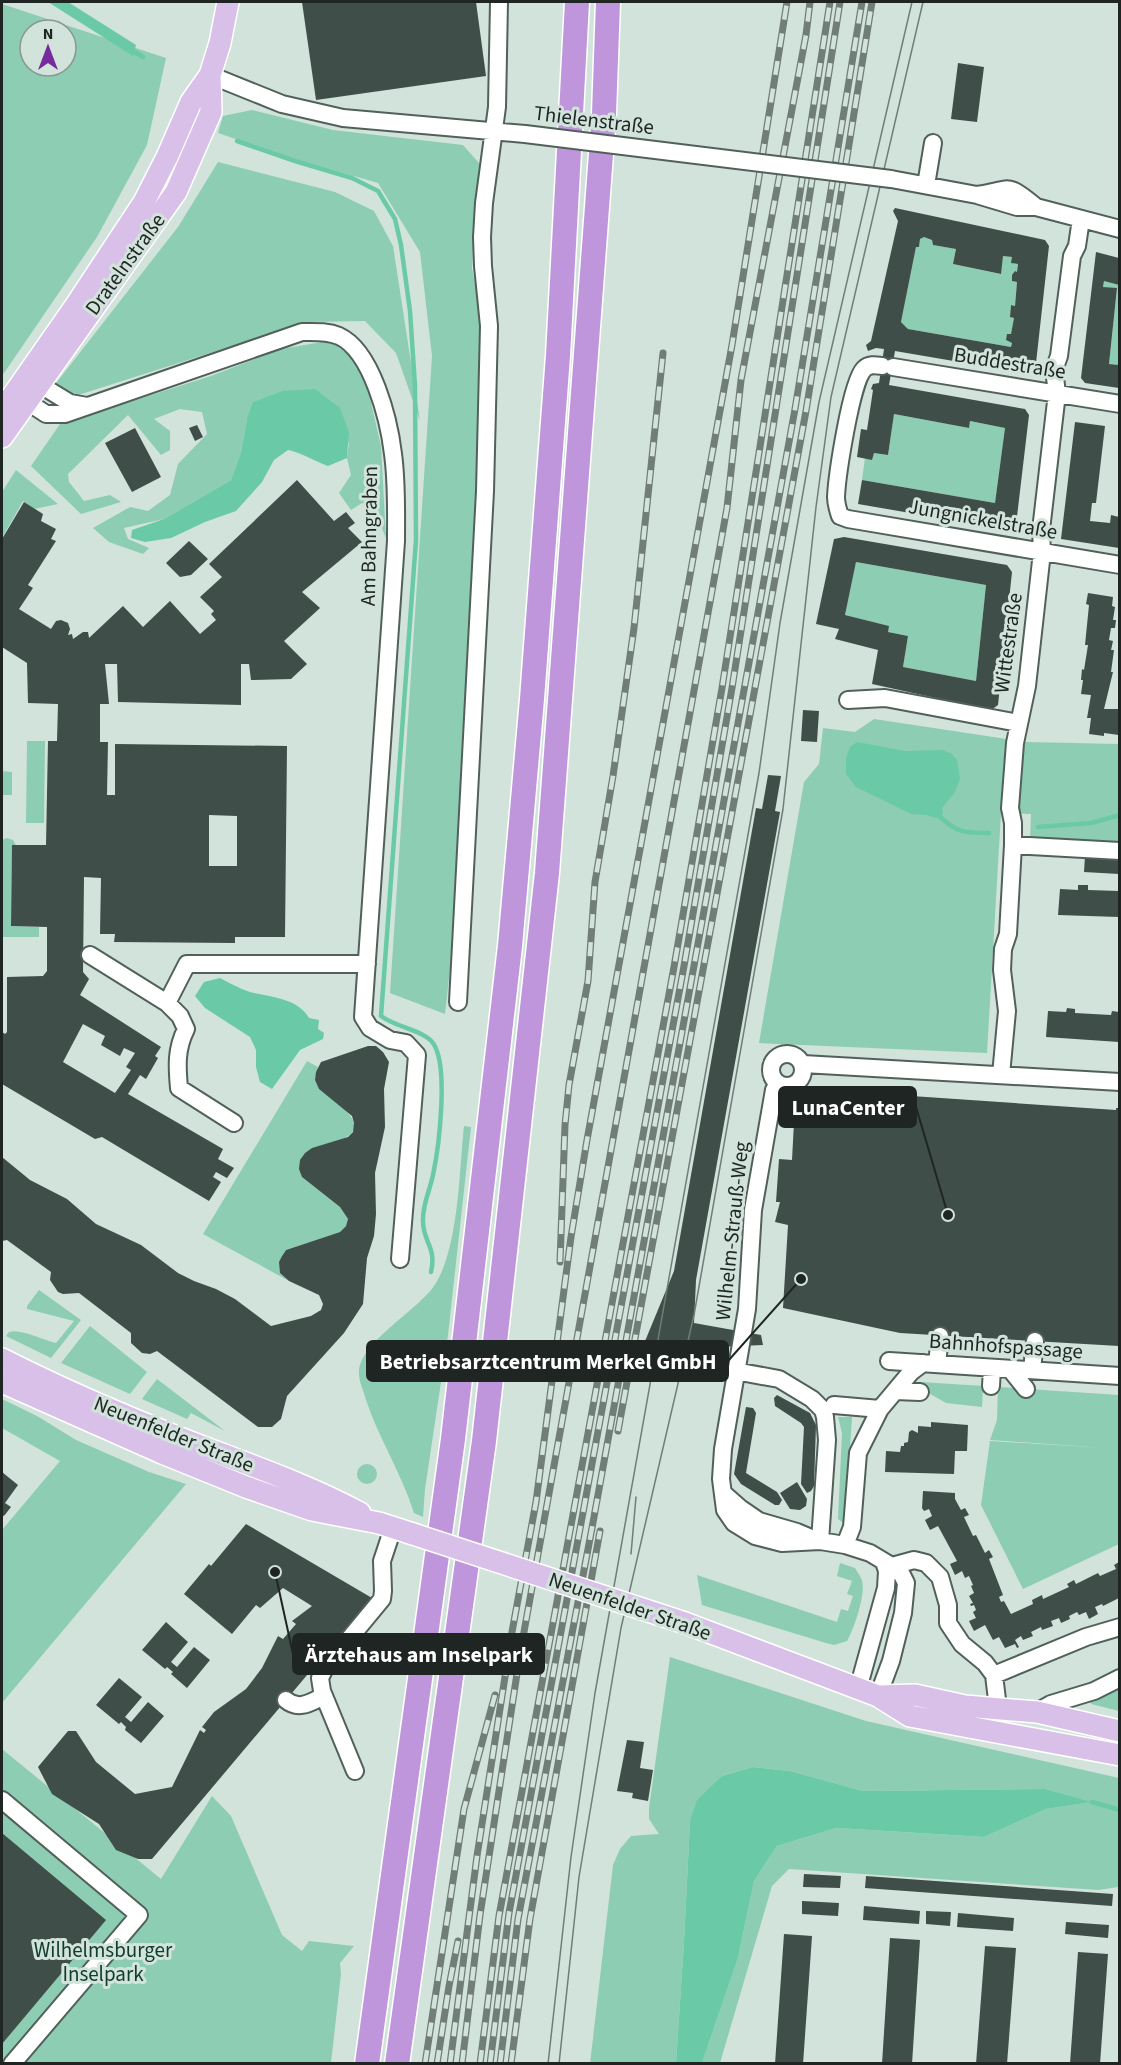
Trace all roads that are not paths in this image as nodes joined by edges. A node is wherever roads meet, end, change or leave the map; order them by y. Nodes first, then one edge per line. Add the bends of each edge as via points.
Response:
1 (228, 2) edge
2 (500, 2) edge
3 (578, 2) edge
4 (608, 2) edge
5 (210, 75) junction
6 (494, 132) junction
7 (933, 143) dead end
8 (926, 185) junction
9 (1081, 219) junction
10 (1119, 229) edge
11 (26, 388) junction
12 (1057, 393) junction
13 (1119, 404) edge
14 (2, 411) edge
15 (2, 437) edge
16 (840, 516) joint
17 (1042, 552) junction
18 (1119, 565) edge
19 (848, 700) dead end
20 (1018, 723) junction
21 (1013, 845) junction
22 (1119, 851) edge
23 (90, 955) dead end
24 (368, 964) junction
25 (458, 1002) dead end
26 (167, 1003) junction
27 (803, 1064) junction
28 (1001, 1075) junction
29 (1119, 1082) edge
30 (778, 1083) junction
31 (234, 1123) dead end
32 (400, 1258) dead end
33 (940, 1336) dead end
34 (1035, 1341) dead end
35 (2, 1359) edge
36 (889, 1361) dead end
37 (930, 1364) junction
38 (992, 1368) junction
39 (1010, 1369) junction
40 (1032, 1370) junction
41 (735, 1371) junction
42 (1119, 1377) edge
43 (2, 1382) edge
44 (991, 1386) dead end
45 (1026, 1389) dead end
46 (895, 1391) junction
47 (920, 1392) dead end
48 (834, 1405) dead end
49 (880, 1409) junction
50 (395, 1528) junction
51 (820, 1541) junction
52 (846, 1545) junction
53 (888, 1564) junction
54 (1119, 1627) edge
55 (994, 1675) junction
56 (1119, 1678) edge
57 (858, 1689) junction
58 (324, 1696) junction
59 (878, 1696) junction
60 (286, 1700) dead end
61 (998, 1708) junction
62 (1037, 1712) junction
63 (1119, 1731) edge
64 (1119, 1755) edge
65 (354, 1767) dead end
66 (2, 1800) edge
67 (12, 2064) edge
68 (367, 2064) edge
69 (397, 2064) edge

1 - 5 main road, Dratelnstraße
2 - 6 street
3 - 68 highway via 558,356 510,946 453,1439
4 - 69 highway via 604,114 547,873 484,1441
5 - 6 street, Thielenstraße via 282,104 333,117
5 - 11 main road, Dratelnstraße via 211,112 176,192
6 - 8 street, Thielenstraße, bridge
6 - 25 street via 482,237 489,326 485,491
7 - 8 street
8 - 9 street, Thielenstraße
9 - 10 street, Thielenstraße
9 - 12 street, Wittestraße via 1054,370
11 - 14 main road, Dratelnstraße
11 - 15 main road, Dratelnstraße
11 - 24 street, Am Bahngraben via 43,412 70,413 302,332 339,336 368,365 393,452 396,490
12 - 13 street, Buddestraße
12 - 16 street, Buddestraße via 880,367 858,378 838,477 836,498
12 - 17 street, Wittestraße via 1041,530
16 - 17 street, Jungnickelstraße
17 - 18 street, Jungnickelstraße
17 - 20 street, Wittestraße via 1027,686
19 - 20 street via 885,698
20 - 21 street, Wittestraße via 1010,808
21 - 22 street
21 - 28 street, Wittestraße via 1008,933 1003,949 1007,1011
23 - 26 street
24 - 26 street via 188,964
24 - 32 street, Am Bahngraben via 363,1017 370,1028 390,1040 406,1043 417,1055
26 - 31 street via 186,1029 177,1059 179,1088
27 - 28 street, Wilhelm-Strauß-Weg
27 - 30 street via 797,1083
27 - 30 street, Wilhelm-Strauß-Weg via 788,1053 776,1057 771,1074
28 - 29 street, Wilhelm-Strauß-Weg
30 - 41 street, Wilhelm-Strauß-Weg via 753,1210 747,1309
33 - 37 street
34 - 40 street
35 - 50 main road, Neuenfelder Straße via 164,1432 316,1491
36 - 37 street, Bahnhofspassage
37 - 38 street, Bahnhofspassage
37 - 46 street via 911,1372
38 - 39 street, Bahnhofspassage
38 - 44 street
39 - 40 street, Bahnhofspassage
39 - 45 street
40 - 42 street, Bahnhofspassage
41 - 51 street via 779,1379 823,1410 827,1440
41 - 51 street, Wilhelm-Strauß-Weg via 721,1464 723,1492 759,1521
43 - 50 main road, Neuenfelder Straße via 246,1487 312,1510
46 - 47 street
46 - 49 street
48 - 49 street
49 - 52 street via 858,1453 852,1527
50 - 57 main road, Neuenfelder Straße, bridge via 685,1623
50 - 58 street via 382,1561 383,1591 379,1603 323,1671 320,1684
51 - 52 street, Wilhelm-Strauß-Weg
52 - 53 street, Wilhelm-Strauß-Weg
53 - 55 street via 914,1560 926,1563 940,1577 948,1605 948,1623 962,1644
53 - 57 street via 886,1588
53 - 59 street via 904,1577 906,1595 891,1661
54 - 55 street
55 - 61 street
56 - 62 street
57 - 59 main road, Neuenfelder Straße
58 - 60 street via 294,1706
58 - 65 street
59 - 61 main road, Neuenfelder Straße via 915,1695 965,1706
59 - 64 main road, Neuenfelder Straße via 910,1716
61 - 62 main road, Neuenfelder Straße
62 - 63 main road, Neuenfelder Straße
66 - 67 street via 139,1915

